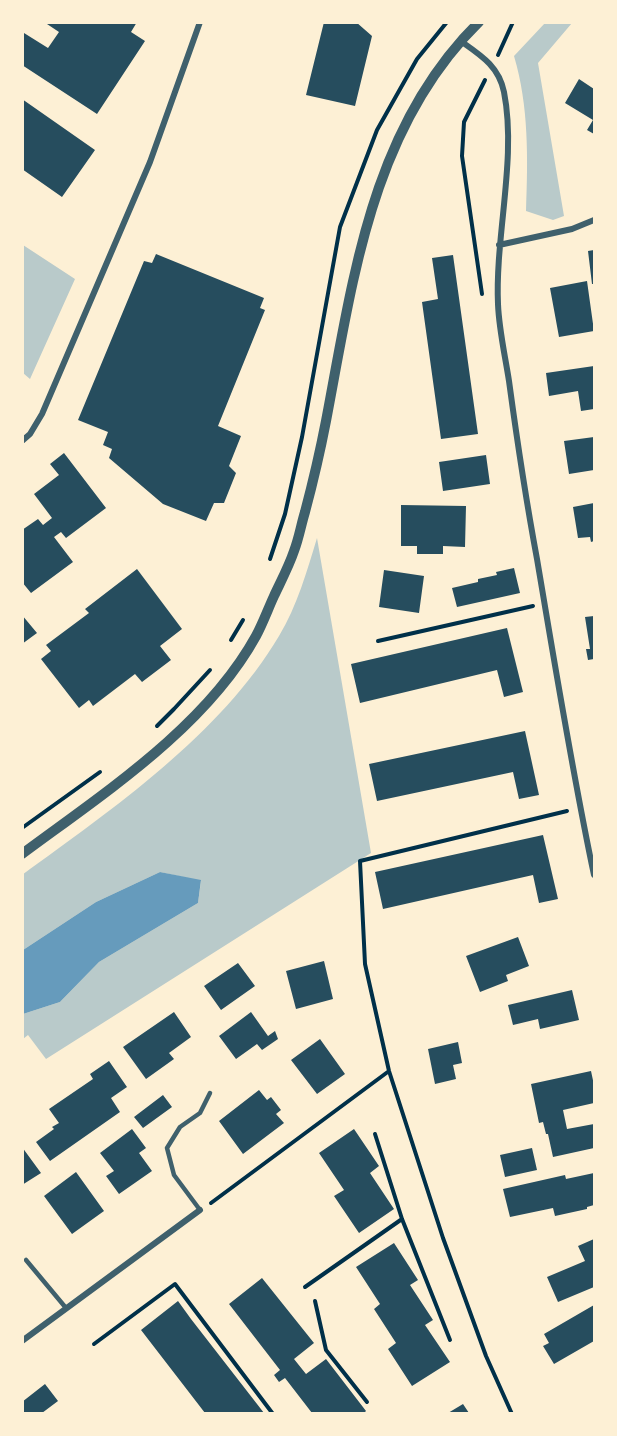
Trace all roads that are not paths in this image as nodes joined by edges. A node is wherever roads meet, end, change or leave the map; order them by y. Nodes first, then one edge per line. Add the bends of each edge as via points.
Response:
1 (200, 22) edge
2 (479, 22) edge
3 (462, 42) junction
4 (594, 220) edge
5 (499, 245) junction
6 (22, 441) edge
7 (22, 854) edge
8 (594, 875) edge
9 (210, 1093) dead end
10 (200, 1210) joint
11 (26, 1260) dead end
12 (66, 1308) junction
13 (22, 1341) edge

1 - 6 street via 150,162 42,414
2 - 3 street
3 - 5 street via 494,66 503,88 508,117 507,158
3 - 7 street via 414,106 377,190 353,280 318,461 295,550 255,637 218,690 186,725 132,772
4 - 5 street via 572,230
5 - 8 street via 498,305 523,481
9 - 10 lane via 200,1113 180,1127 167,1148 174,1175
10 - 12 street
11 - 12 lane
12 - 13 street

